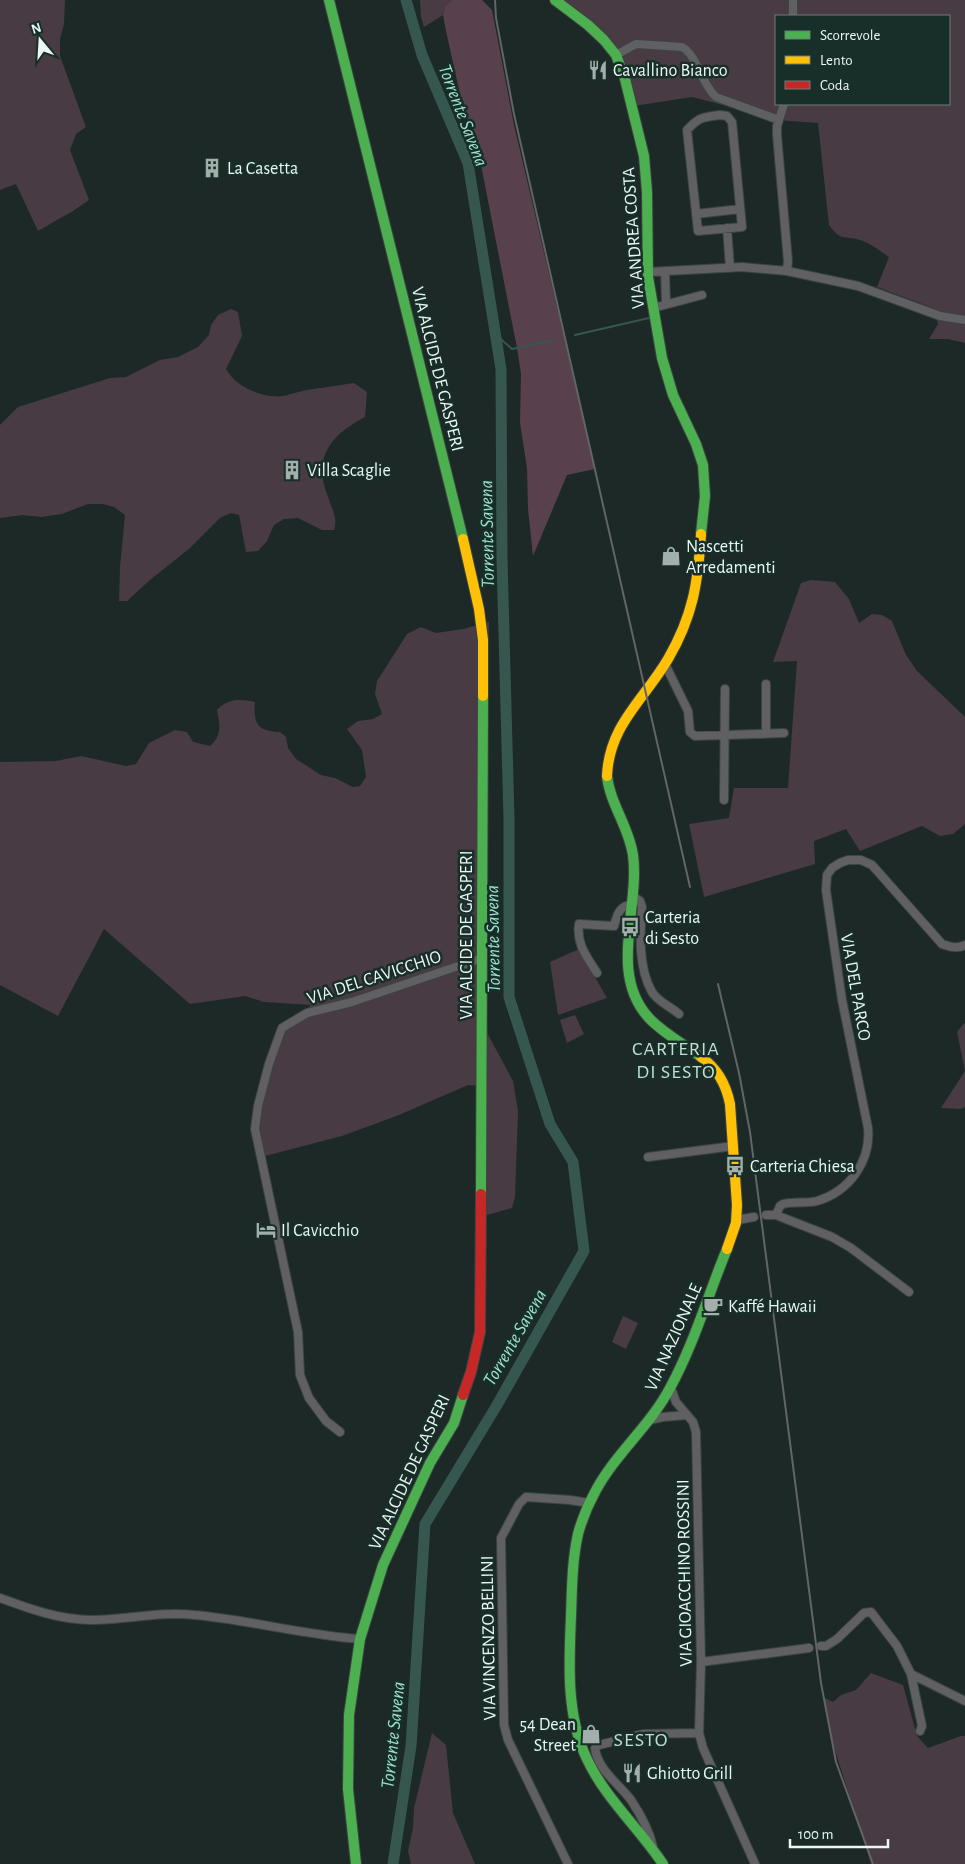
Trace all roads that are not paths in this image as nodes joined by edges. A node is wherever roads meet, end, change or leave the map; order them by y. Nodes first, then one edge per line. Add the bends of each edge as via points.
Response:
1 (329, 0) edge
2 (555, 0) edge
3 (792, 0) edge
4 (793, 15) edge
5 (616, 55) junction
6 (784, 105) edge
7 (779, 120) junction
8 (740, 209) junction
9 (696, 214) junction
10 (727, 228) junction
11 (730, 268) junction
12 (665, 271) junction
13 (787, 271) junction
14 (648, 272) junction
15 (702, 295) dead end
16 (666, 303) junction
17 (653, 308) junction
18 (965, 320) edge
19 (665, 664) junction
20 (766, 684) dead end
21 (726, 689) dead end
22 (766, 734) junction
23 (784, 734) dead end
24 (724, 735) junction
25 (724, 800) dead end
26 (633, 858) joint
27 (632, 901) junction
28 (965, 944) edge
29 (482, 958) junction
30 (597, 973) dead end
31 (679, 1014) dead end
32 (734, 1146) junction
33 (648, 1157) dead end
34 (766, 1215) dead end
35 (776, 1216) junction
36 (754, 1217) dead end
37 (737, 1220) junction
38 (909, 1292) dead end
39 (671, 1388) junction
40 (661, 1404) junction
41 (679, 1407) junction
42 (687, 1415) junction
43 (676, 1416) junction
44 (649, 1420) junction
45 (340, 1432) dead end
46 (589, 1503) junction
47 (0, 1598) edge
48 (360, 1639) junction
49 (820, 1646) dead end
50 (809, 1648) dead end
51 (701, 1662) junction
52 (911, 1674) junction
53 (965, 1701) edge
54 (920, 1731) dead end
55 (699, 1733) junction
56 (653, 1848) junction
57 (356, 1864) edge
58 (568, 1864) edge
59 (663, 1864) edge
60 (755, 1864) edge

1 - 29 main road, VIA ALCIDE DE GASPERI via 479,609 484,683
2 - 5 main road, VIA ANDREA COSTA via 603,39
3 - 4 street
5 - 7 street via 636,44 682,47 716,97
5 - 14 main road, VIA ANDREA COSTA via 643,148
6 - 7 street
7 - 13 street via 777,135
8 - 9 street
8 - 9 street via 732,122 727,116 702,117 687,130
8 - 10 street via 742,226
9 - 10 street via 698,231
10 - 11 street
11 - 12 street
11 - 13 street
12 - 14 street
12 - 16 street
13 - 18 street via 858,286 940,316
14 - 17 main road, VIA ANDREA COSTA
15 - 16 street
16 - 17 street
17 - 19 main road, VIA ANDREA COSTA via 670,385 699,450 705,475 697,585 689,612
19 - 24 street via 688,711 690,732 695,736
19 - 26 main road, VIA ANDREA COSTA via 626,715 608,757 608,789 630,842
20 - 22 street
21 - 24 street
22 - 23 street
22 - 24 street
24 - 25 street
26 - 27 main road, VIA NAZIONALE
27 - 30 street via 619,910 614,926 579,924 580,945
27 - 31 street, VIA NAZIONALE via 640,901 642,907 641,955 652,993
27 - 32 main road, VIA NAZIONALE via 628,959 637,1000 651,1020 716,1071 728,1098
28 - 35 street, VIA DEL PARCO via 960,948 942,944 872,865 861,860 848,860 832,868 827,875 827,901 842,1000 868,1128 868,1147 859,1171 844,1185 818,1200 783,1204
29 - 45 street, VIA DEL CAVICCHIO via 352,1002 307,1013 282,1028 269,1064 255,1129 298,1332 300,1375 309,1398 326,1421
29 - 48 main road, VIA ALCIDE DE GASPERI via 480,1332 454,1423 430,1463 382,1564
32 - 33 street
32 - 37 main road, VIA NAZIONALE
34 - 35 street
35 - 38 street via 837,1240
36 - 37 street
37 - 39 main road, VIA NAZIONALE
39 - 40 main road, VIA NAZIONALE
39 - 41 street, VIA GIOACCHINO ROSSINI
40 - 41 street
40 - 43 street
40 - 44 main road, VIA NAZIONALE
41 - 42 street, VIA GIOACCHINO ROSSINI
42 - 43 street
42 - 51 street, VIA GIOACCHINO ROSSINI via 696,1432
43 - 44 street
44 - 46 main road, VIA NAZIONALE
46 - 56 main road, VIA NAZIONALE via 576,1543 572,1582 570,1662 576,1726 593,1771
46 - 58 street, VIA VINCENZO BELLINI via 526,1497 501,1538 505,1731
47 - 48 street via 53,1616 91,1620 192,1614
48 - 57 main road, VIA ALCIDE DE GASPERI via 349,1715 348,1779
49 - 52 street via 832,1643 864,1613 871,1612 898,1646
50 - 51 street
51 - 55 street, VIA GIOACCHINO ROSSINI
52 - 53 street
52 - 54 street via 922,1726
55 - 56 street via 643,1734 595,1748 599,1762 641,1817
55 - 60 street
56 - 59 main road, VIA NAZIONALE

